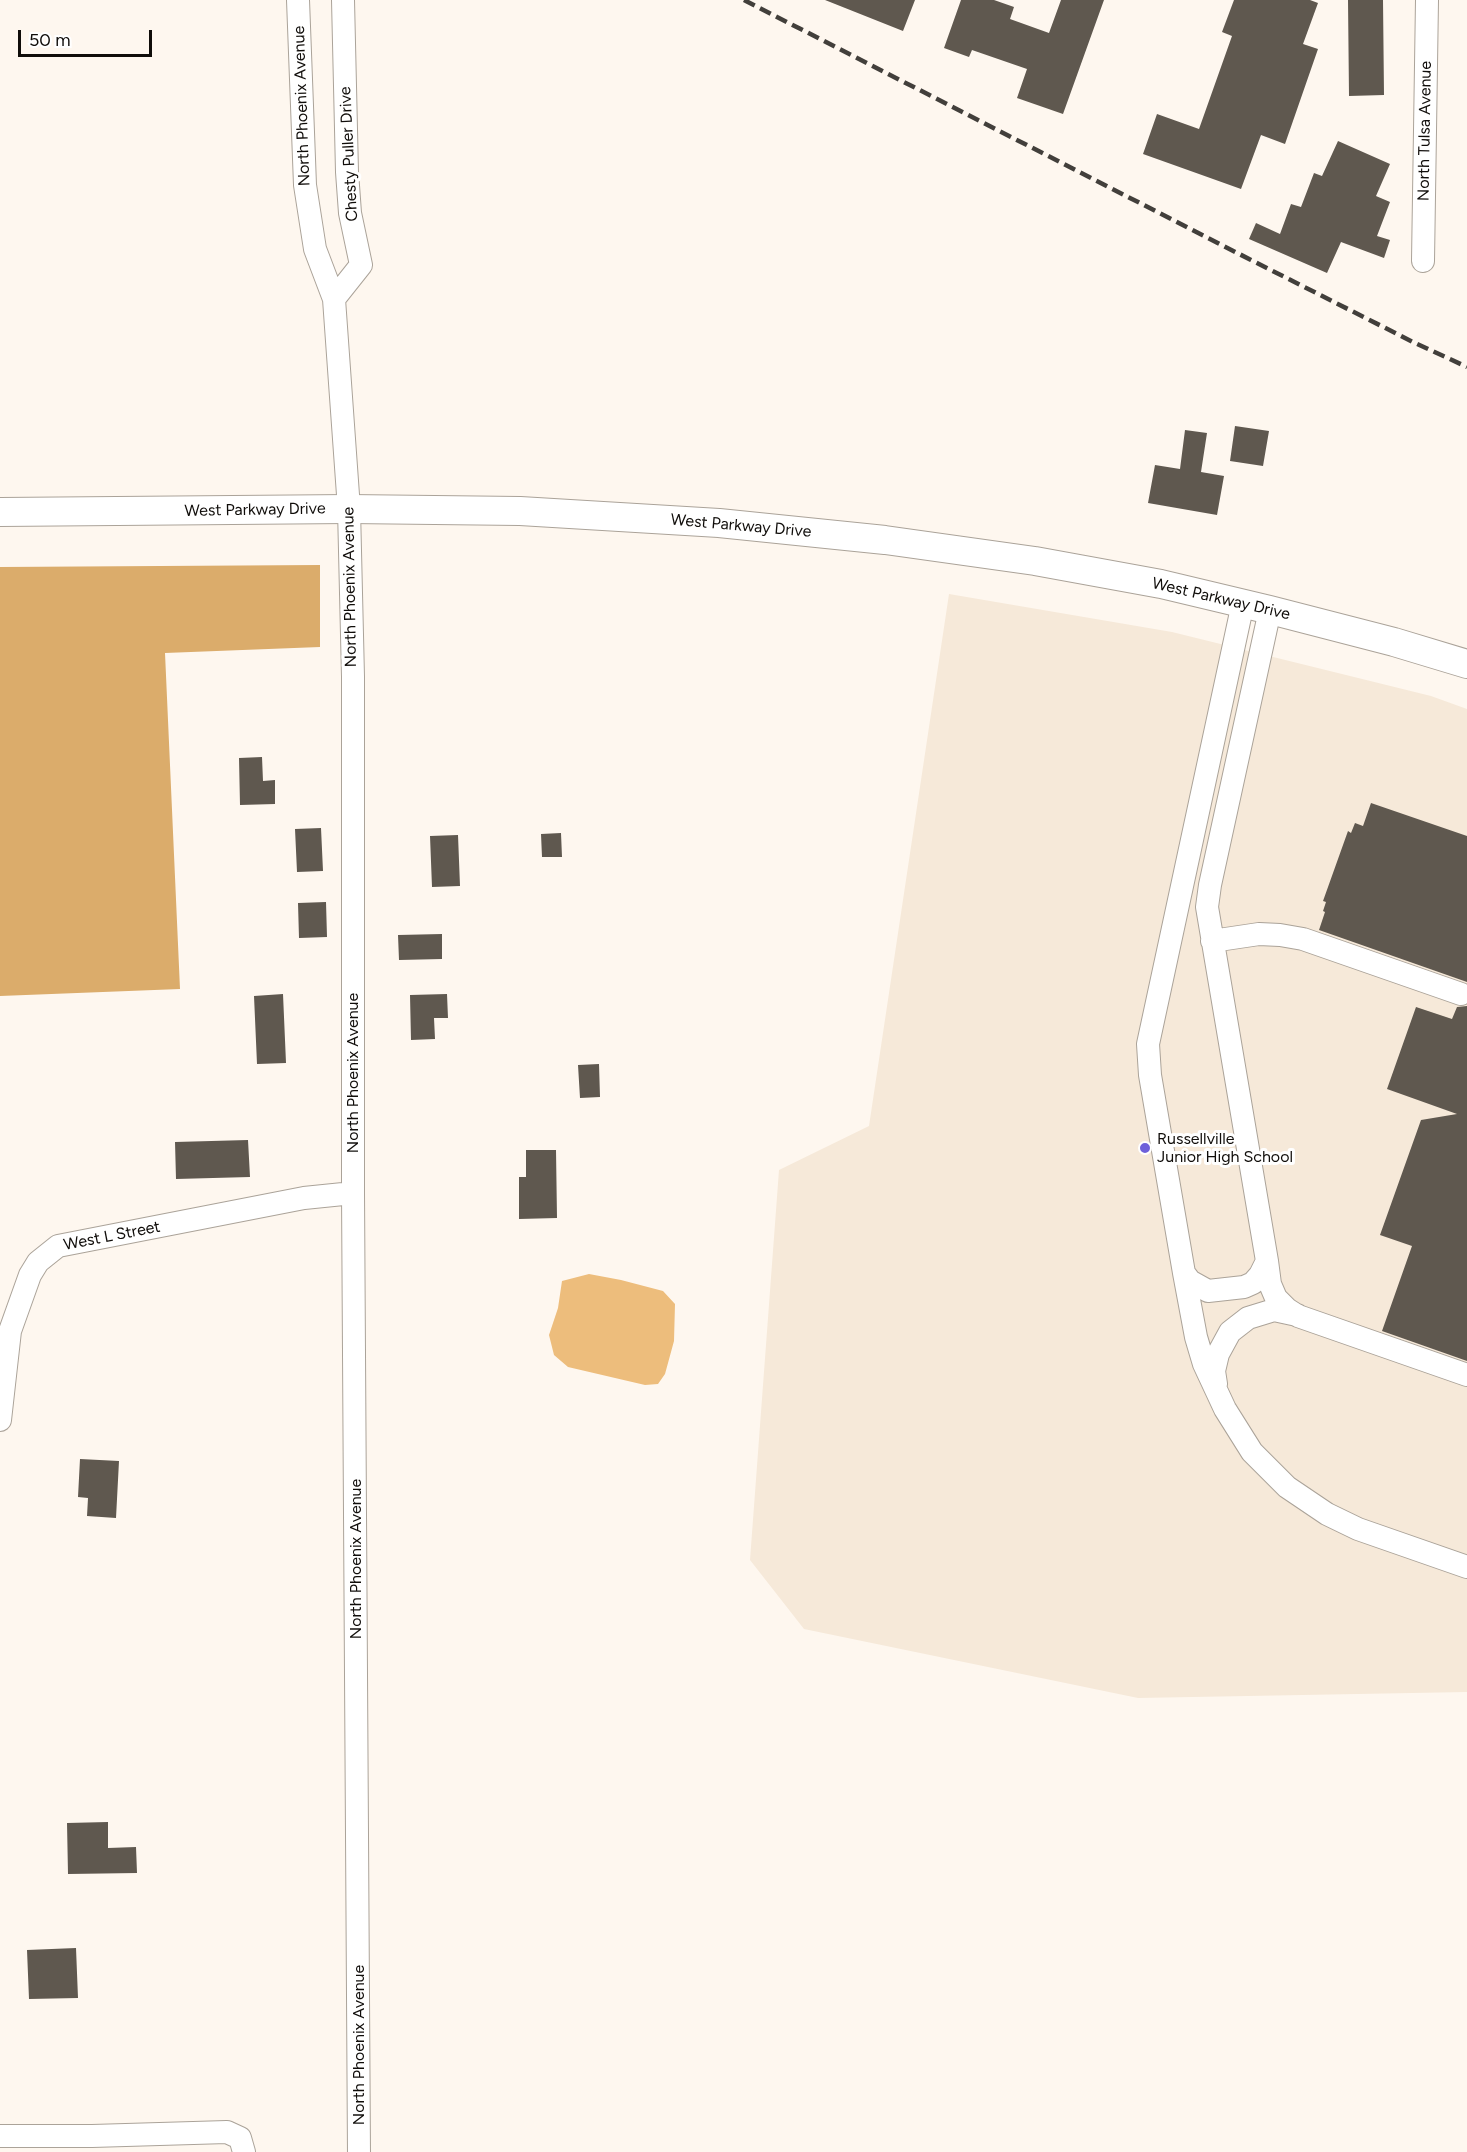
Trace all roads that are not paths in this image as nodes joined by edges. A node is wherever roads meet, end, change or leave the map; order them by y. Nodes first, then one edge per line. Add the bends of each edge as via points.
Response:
1 (298, 0) edge
2 (343, 0) edge
3 (1427, 0) edge
4 (1423, 261) dead end
5 (334, 298) junction
6 (349, 509) junction
7 (0, 512) edge
8 (1243, 603) junction
9 (1270, 610) junction
10 (1467, 664) edge
11 (1212, 940) junction
12 (1461, 994) dead end
13 (353, 1193) junction
14 (1267, 1261) junction
15 (1184, 1273) junction
16 (1298, 1316) junction
17 (1467, 1375) edge
18 (1216, 1390) junction
19 (0, 1420) edge
20 (1467, 1567) edge
21 (0, 2136) edge
22 (93, 2144) edge
23 (244, 2152) edge
24 (359, 2152) edge

1 - 5 street, North Phoenix Avenue via 305,185 315,249
2 - 5 street, Chesty Puller Drive via 347,172 350,213 361,266
3 - 4 street, North Tulsa Avenue
5 - 6 street, North Phoenix Avenue
6 - 7 main road, West Parkway Drive
6 - 8 main road, West Parkway Drive via 520,511 719,523 885,540 1035,561
6 - 13 street, North Phoenix Avenue via 353,677
8 - 9 main road, West Parkway Drive
8 - 15 street via 1148,1044
9 - 10 main road, West Parkway Drive
9 - 11 street via 1208,896
11 - 12 street via 1259,934 1303,939
11 - 14 street
13 - 19 street, West L Street via 304,1198 58,1246 38,1262 30,1275 10,1331
13 - 24 street, North Phoenix Avenue
14 - 15 street via 1253,1282 1231,1289 1208,1291
14 - 16 street via 1276,1298
15 - 18 street via 1196,1337
16 - 17 street
16 - 18 street via 1274,1310 1248,1318 1230,1332 1218,1354 1214,1371
18 - 20 street via 1252,1452 1287,1487 1358,1529
21 - 22 street
22 - 23 street via 227,2132 240,2138

